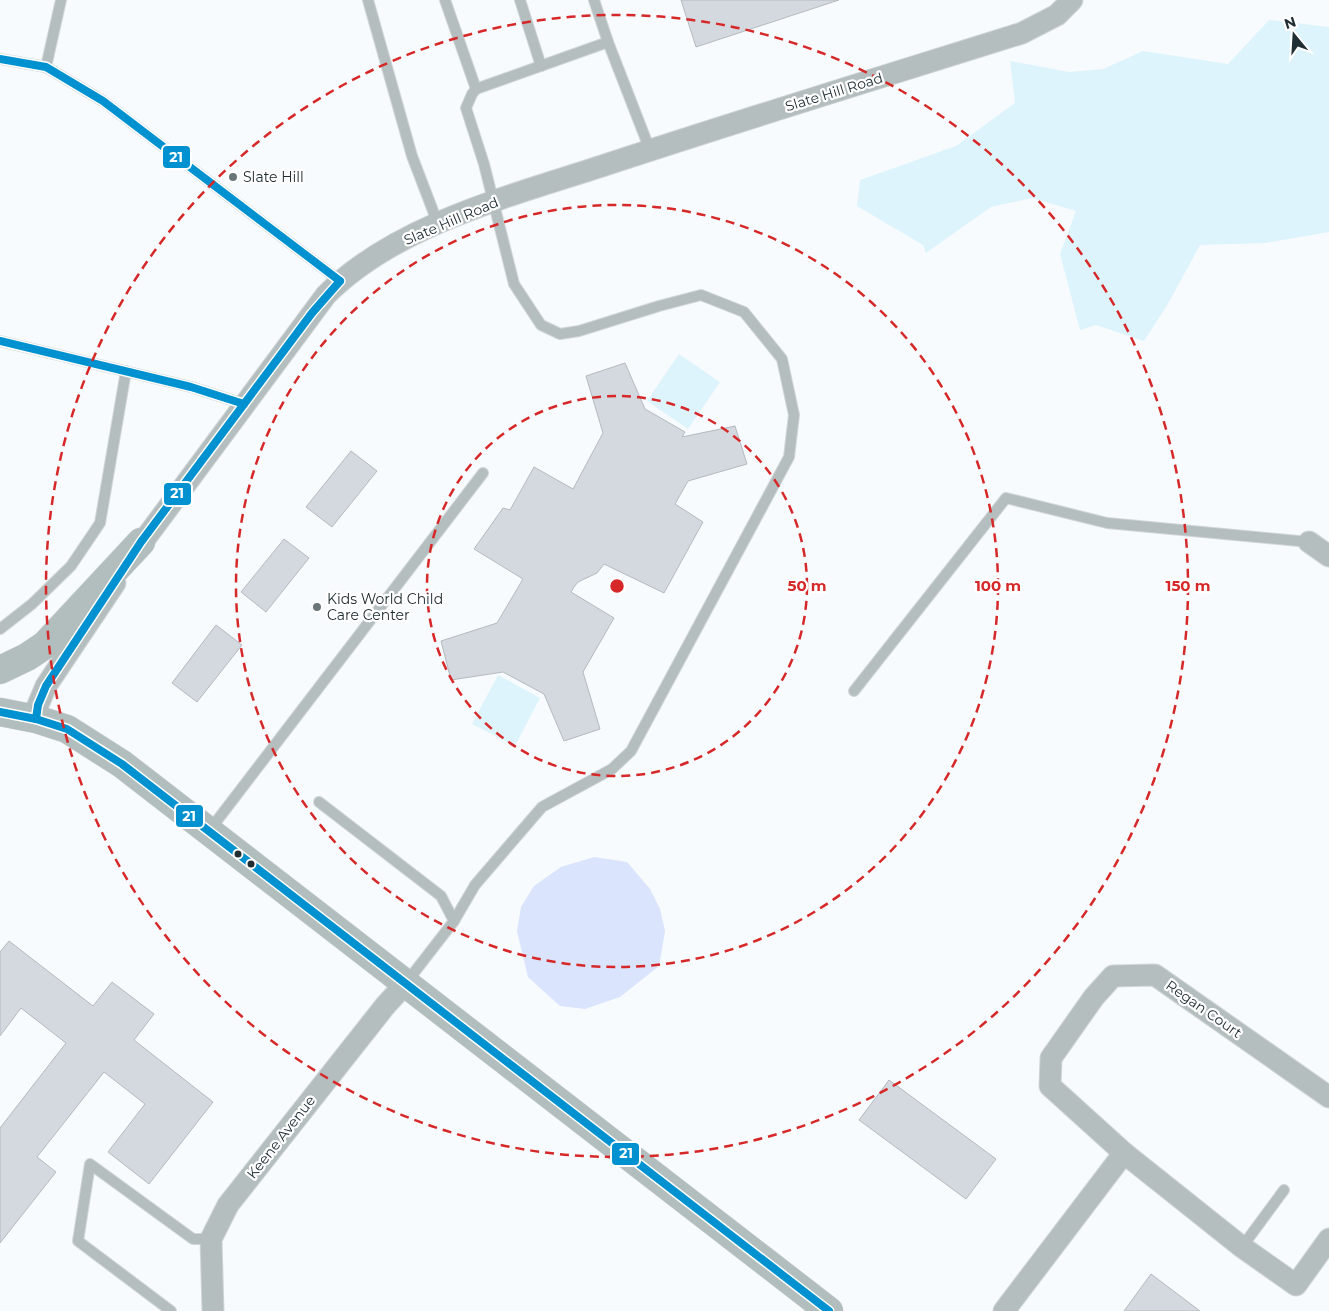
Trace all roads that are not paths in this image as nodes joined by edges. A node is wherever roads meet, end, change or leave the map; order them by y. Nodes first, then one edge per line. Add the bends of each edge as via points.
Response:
1 (61, 0) edge
2 (368, 0) edge
3 (445, 0) edge
4 (520, 0) edge
5 (594, 0) edge
6 (1072, 0) edge
7 (608, 42) junction
8 (0, 59) edge
9 (541, 66) junction
10 (46, 67) junction
11 (476, 89) junction
12 (650, 150) junction
13 (493, 203) junction
14 (438, 224) junction
15 (340, 282) junction
16 (0, 341) edge
17 (126, 372) junction
18 (244, 404) junction
19 (483, 473) dead end
20 (141, 542) junction
21 (1309, 542) joint
22 (1329, 556) edge
23 (0, 629) edge
24 (0, 670) edge
25 (854, 691) dead end
26 (0, 712) edge
27 (36, 719) junction
28 (319, 802) dead end
29 (208, 832) junction
30 (454, 921) junction
31 (405, 984) junction
32 (1329, 1096) edge
33 (1124, 1153) junction
34 (1284, 1190) dead end
35 (1329, 1239) edge
36 (211, 1240) junction
37 (1242, 1247) junction
38 (171, 1311) edge
39 (213, 1311) edge
40 (829, 1311) edge
41 (1004, 1311) edge

1 - 10 lane
2 - 14 lane via 412,156
3 - 11 lane
4 - 9 lane
5 - 7 lane
6 - 12 street, Slate Hill Road via 1057,15 1022,33
7 - 9 lane
7 - 12 lane
8 - 10 lane
9 - 11 lane
10 - 15 lane via 103,101
11 - 13 lane via 466,108
12 - 13 street, Slate Hill Road
13 - 14 street, Slate Hill Road
13 - 30 lane via 514,284 541,325 560,334 579,331 701,295 744,312 782,359 794,415 789,458 631,750 612,769 542,807 475,885
14 - 15 street, Slate Hill Road via 382,252
15 - 18 street, Slate Hill Road via 312,312
16 - 17 lane
17 - 18 lane via 191,387
17 - 23 lane via 100,523 71,566 32,604
18 - 20 street, Slate Hill Road
19 - 29 lane
20 - 24 street via 45,645
20 - 27 street, Slate Hill Road via 46,686
21 - 22 street
21 - 25 lane via 1107,523 1006,498
26 - 27 street
27 - 29 street via 67,730 102,750
28 - 30 lane via 441,896
29 - 31 street
30 - 31 lane
31 - 36 street, Keene Avenue via 384,1006 228,1205
31 - 40 street
32 - 33 street, Regan Court via 1155,975 1113,976 1051,1058 1050,1086
33 - 37 street, Regan Court
33 - 41 street
34 - 37 lane
35 - 37 street, Regan Court via 1296,1285
36 - 38 lane via 193,1239 90,1164 78,1241
36 - 39 street, Keene Avenue

